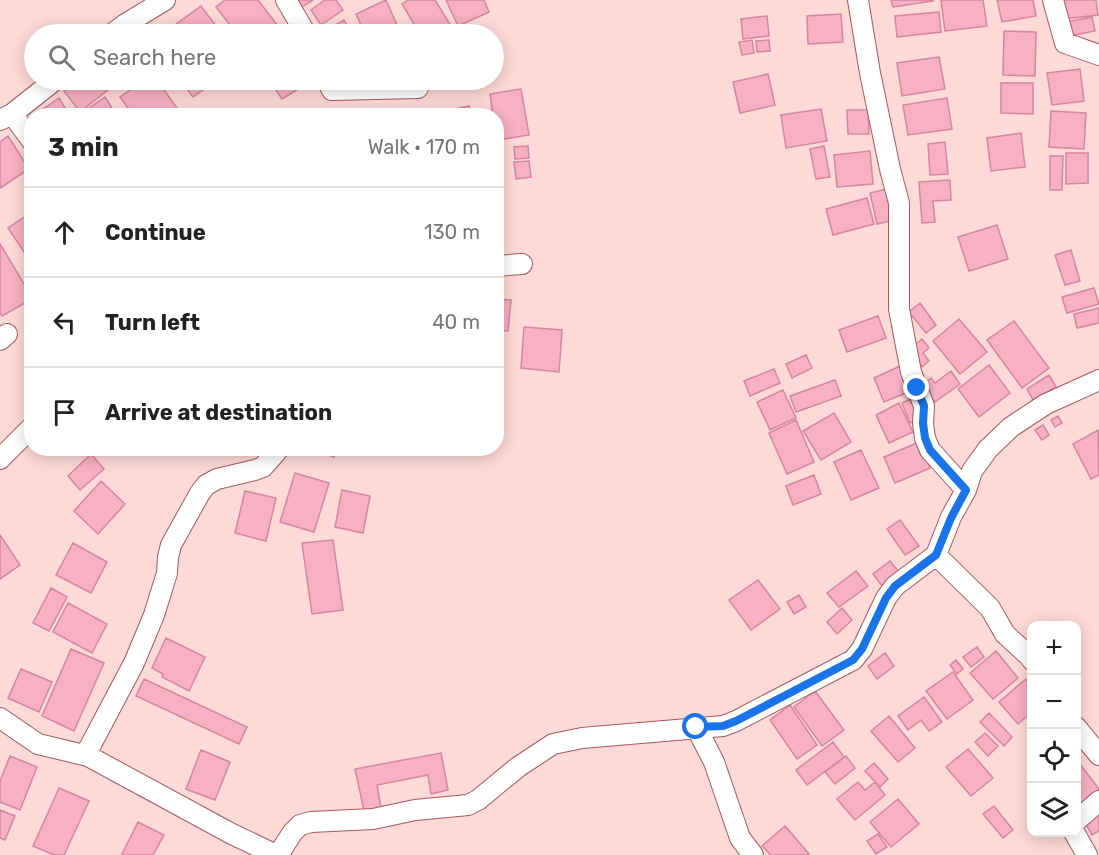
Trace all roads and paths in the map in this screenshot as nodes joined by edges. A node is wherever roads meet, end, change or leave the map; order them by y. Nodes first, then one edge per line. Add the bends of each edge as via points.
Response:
1 (165, 0) edge
2 (286, 0) edge
3 (858, 0) edge
4 (1053, 0) edge
5 (126, 24) edge
6 (300, 24) edge
7 (1097, 53) edge
8 (42, 90) edge
9 (6, 117) edge
10 (24, 134) edge
11 (522, 264) dead end
12 (504, 265) edge
13 (1099, 380) edge
14 (24, 435) edge
15 (272, 456) edge
16 (0, 459) edge
17 (966, 490) junction
18 (936, 555) junction
19 (1027, 654) edge
20 (0, 718) edge
21 (696, 727) junction
22 (1079, 729) edge
23 (1099, 755) edge
24 (88, 756) junction
25 (1099, 801) edge
26 (1081, 817) edge
27 (1077, 837) edge
28 (277, 855) edge
29 (753, 855) edge
30 (1087, 855) edge

1 - 5 street
2 - 6 street
3 - 17 street via 899,203 899,309 911,372 924,406 925,438 930,450
4 - 7 street via 1065,43
8 - 9 street
9 - 10 street
11 - 12 street
13 - 17 street via 1046,404 1011,427 972,471
14 - 16 street
15 - 24 street via 255,470 206,484 171,545 154,615
17 - 18 street
18 - 19 street via 990,608 1005,633
18 - 21 street via 895,586 853,660 736,721 723,726
20 - 24 street via 38,744
21 - 28 street via 553,744 468,805 373,819 311,822 300,825
21 - 29 street via 714,762 740,838
22 - 23 street
24 - 28 street
25 - 26 street
27 - 30 street

